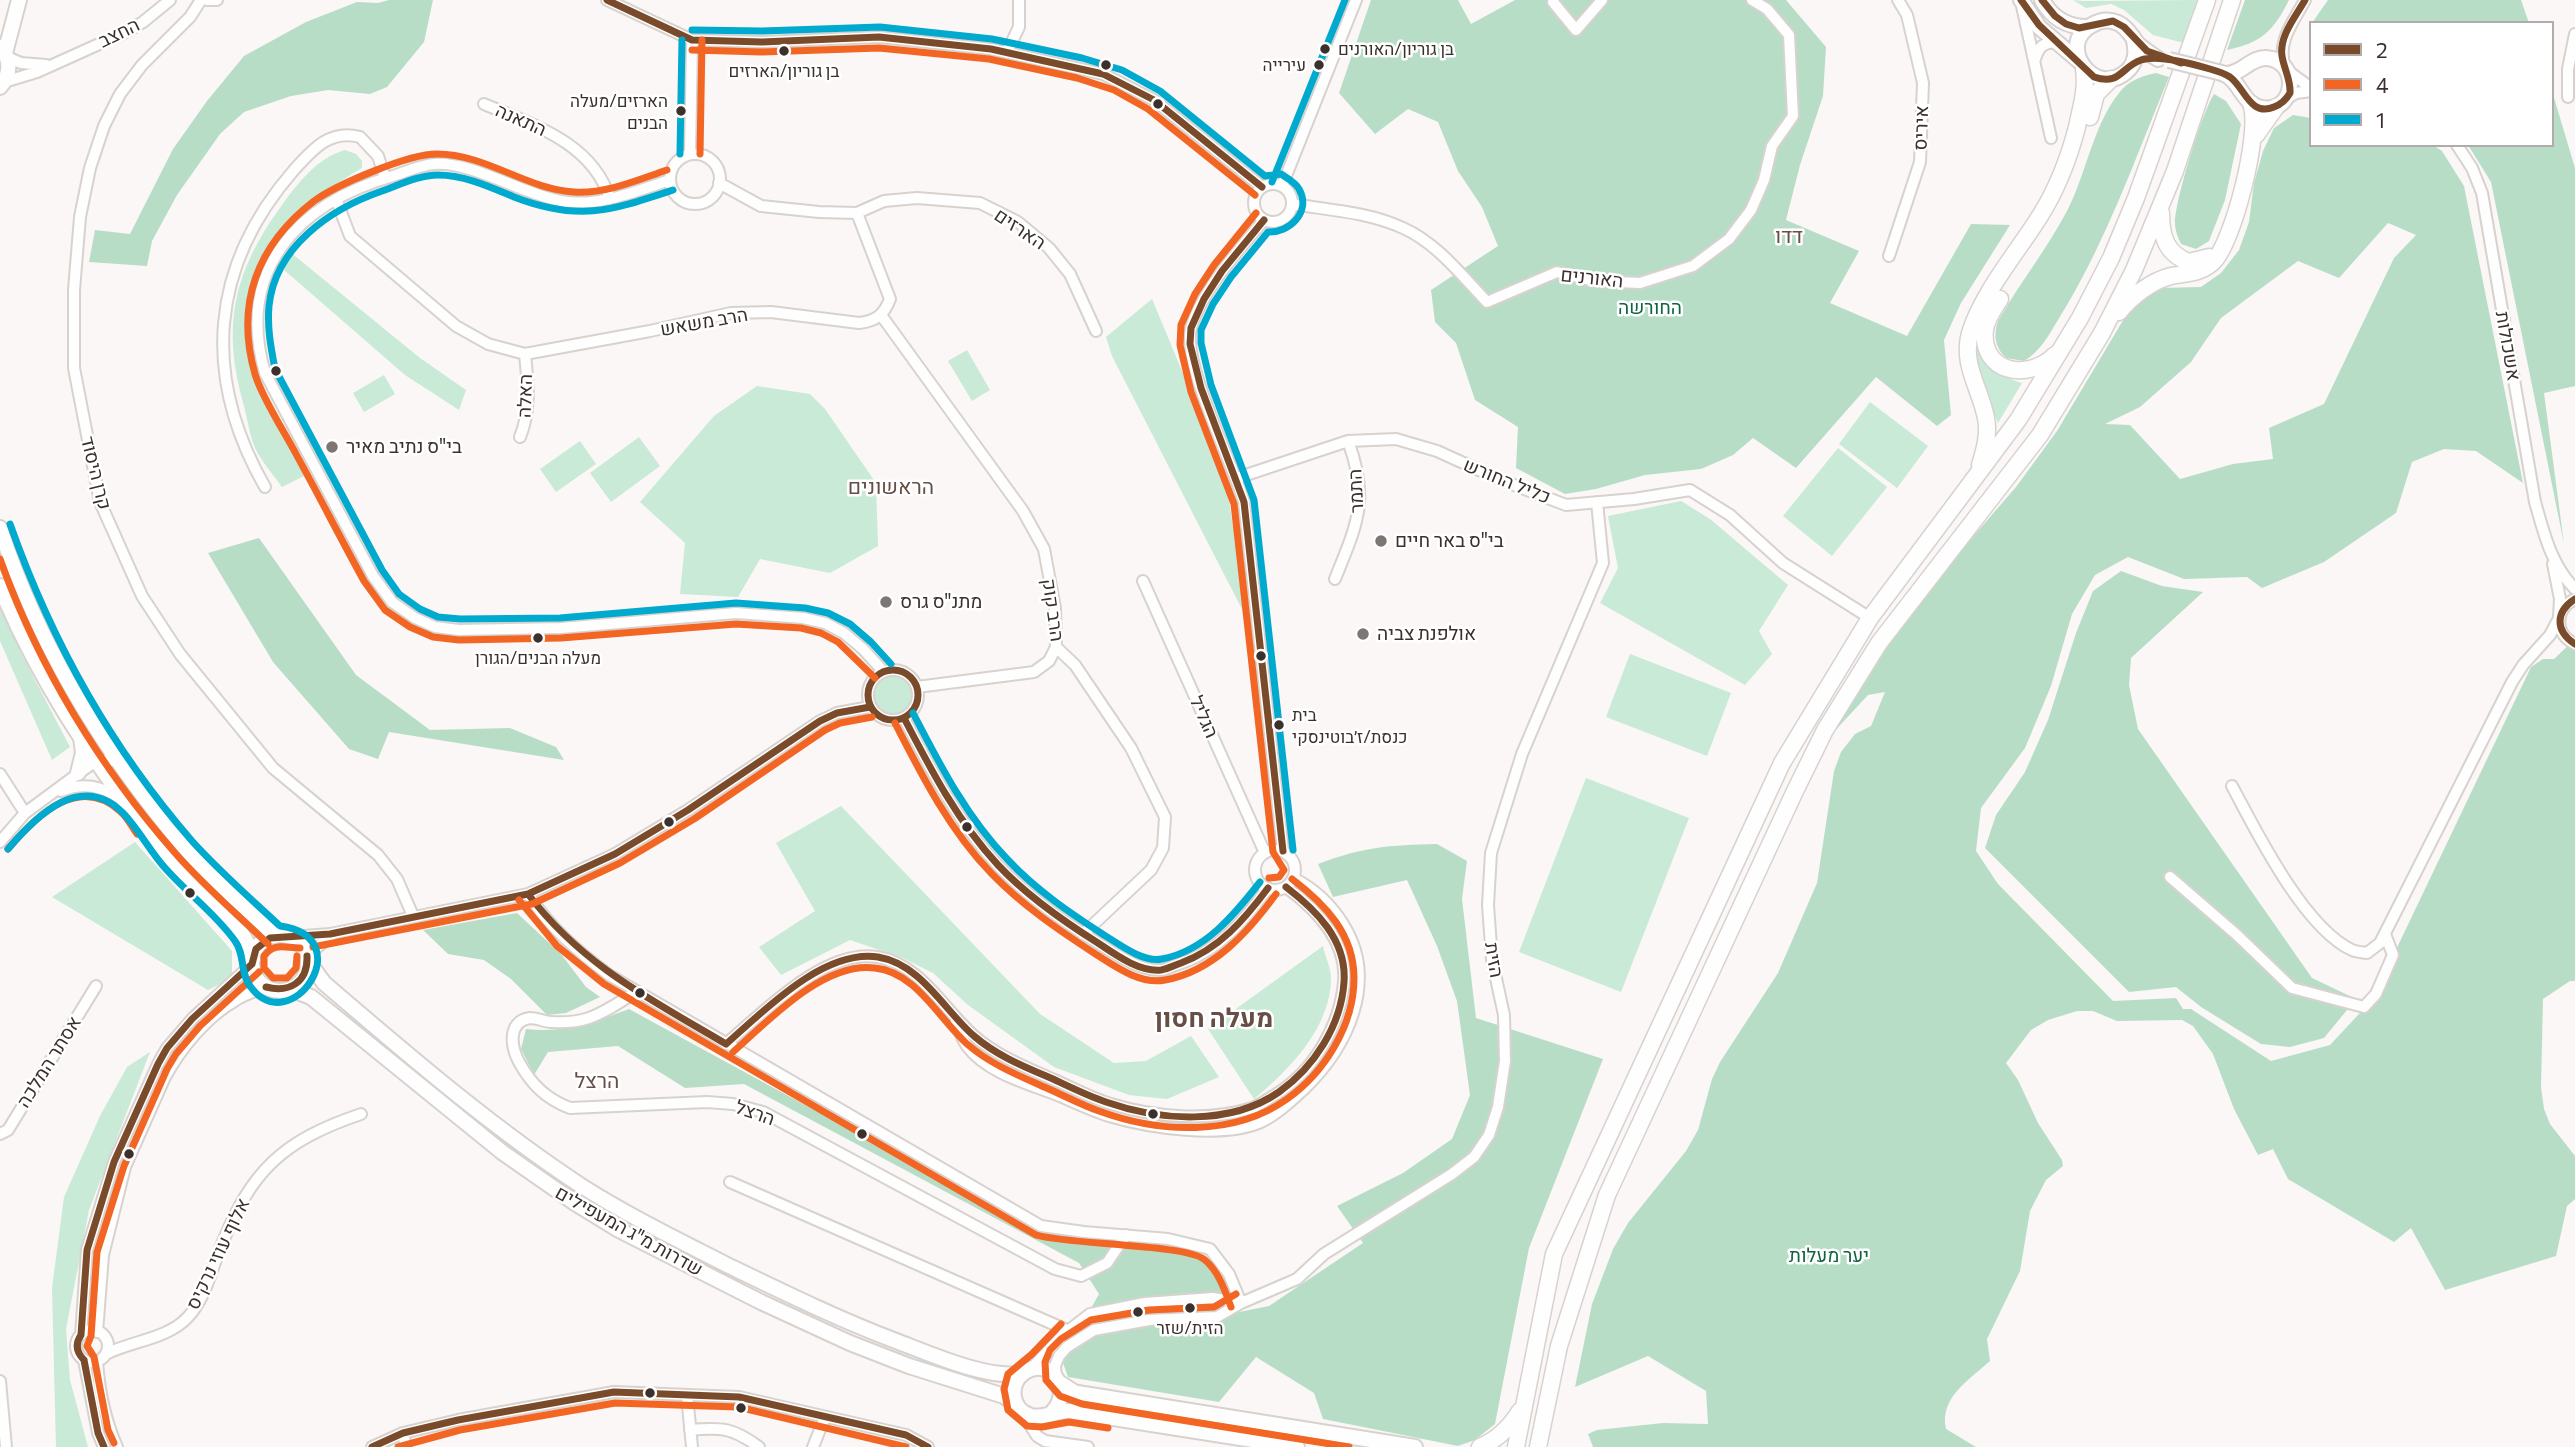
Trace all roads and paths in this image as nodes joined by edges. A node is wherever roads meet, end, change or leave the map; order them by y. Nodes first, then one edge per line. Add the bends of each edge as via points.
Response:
1 (19, 0) edge
2 (170, 0) edge
3 (201, 0) edge
4 (207, 0) edge
5 (217, 0) edge
6 (607, 0) edge
7 (1019, 0) edge
8 (1356, 0) edge
9 (1602, 0) edge
10 (1752, 0) edge
11 (1898, 0) edge
12 (2021, 0) edge
13 (2042, 0) edge
14 (2207, 0) edge
15 (2232, 0) edge
16 (2305, 0) edge
17 (1553, 2) edge
18 (2087, 27) junction
19 (2575, 34) edge
20 (2133, 37) junction
21 (692, 40) junction
22 (2283, 41) junction
23 (2056, 42) junction
24 (4, 52) edge
25 (1007, 52) junction
26 (2035, 59) junction
27 (2163, 59) junction
28 (65, 60) junction
29 (2254, 62) junction
30 (2081, 65) junction
31 (2130, 68) junction
32 (2286, 69) junction
33 (2224, 74) junction
34 (2111, 79) junction
35 (1, 86) edge
36 (2309, 87) edge
37 (2241, 90) junction
38 (2309, 90) edge
39 (2568, 97) dead end
40 (2281, 103) junction
41 (484, 104) dead end
42 (2251, 104) junction
43 (2051, 138) dead end
44 (2252, 144) junction
45 (2458, 147) edge
46 (690, 154) junction
47 (385, 178) junction
48 (670, 180) junction
49 (719, 183) junction
50 (1282, 186) junction
51 (1262, 187) junction
52 (336, 199) junction
53 (610, 199) junction
54 (1292, 204) junction
55 (2161, 207) junction
56 (857, 213) junction
57 (1264, 220) junction
58 (2229, 235) junction
59 (1889, 256) dead end
60 (881, 316) junction
61 (1096, 331) dead end
62 (2102, 333) junction
63 (2064, 345) junction
64 (526, 354) junction
65 (520, 438) dead end
66 (1348, 441) junction
67 (1237, 478) junction
68 (1976, 478) junction
69 (265, 487) dead end
70 (1597, 502) junction
71 (0, 528) edge
72 (2550, 551) junction
73 (1335, 579) dead end
74 (1143, 582) dead end
75 (0, 586) edge
76 (2575, 589) edge
77 (2575, 598) edge
78 (1870, 618) junction
79 (2559, 619) junction
80 (2575, 644) edge
81 (1056, 647) junction
82 (2531, 657) junction
83 (883, 671) junction
84 (917, 687) junction
85 (870, 706) junction
86 (904, 718) junction
87 (80, 736) junction
88 (98, 762) junction
89 (121, 762) junction
90 (78, 773) junction
91 (0, 774) edge
92 (2232, 786) dead end
93 (55, 793) junction
94 (127, 802) junction
95 (25, 813) junction
96 (0, 842) edge
97 (1283, 851) junction
98 (1265, 853) junction
99 (2170, 877) dead end
100 (1290, 882) junction
101 (1268, 888) junction
102 (528, 894) junction
103 (413, 916) junction
104 (337, 932) junction
105 (1083, 934) junction
106 (2385, 934) junction
107 (275, 936) junction
108 (291, 937) junction
109 (307, 958) junction
110 (252, 962) junction
111 (96, 986) dead end
112 (266, 987) junction
113 (281, 991) junction
114 (637, 992) junction
115 (951, 1013) junction
116 (726, 1044) junction
117 (361, 1114) dead end
118 (0, 1134) edge
119 (730, 1182) dead end
120 (1126, 1235) junction
121 (1241, 1303) junction
122 (1069, 1331) junction
123 (101, 1334) junction
124 (81, 1335) junction
125 (138, 1340) junction
126 (102, 1358) junction
127 (84, 1360) junction
128 (1026, 1371) junction
129 (1058, 1380) junction
130 (0, 1383) edge
131 (687, 1395) junction
132 (1525, 1403) junction
133 (1019, 1408) junction
134 (1049, 1415) junction
135 (825, 1417) junction
136 (691, 1430) junction
137 (403, 1433) junction
138 (1371, 1444) edge
139 (6, 1447) edge
140 (104, 1447) edge
141 (117, 1447) edge
142 (372, 1447) edge
143 (406, 1447) edge
144 (692, 1447) edge
145 (759, 1447) edge
146 (813, 1447) edge
147 (928, 1447) edge
148 (1088, 1447) edge
149 (1297, 1447) edge
150 (1415, 1447) edge
151 (1480, 1447) edge
152 (1516, 1447) edge
153 (1538, 1447) edge

1 - 24 main road
2 - 28 street, החצב via 144,22
3 - 103 street, קרן היסוד via 120,94 90,168 80,217 74,368 100,502 142,596 180,654 273,768 379,855 397,880
4 - 5 street
6 - 21 street
7 - 25 street via 1019,27
8 - 50 street
9 - 17 street via 1576,30
10 - 54 street, האורנים via 1767,9 1788,34 1793,116 1772,145 1751,210 1729,239 1693,266 1640,282 1594,281 1557,272 1487,302 1434,248 1404,228 1366,215
11 - 59 street, איריס via 1907,15 1923,83 1920,162
12 - 23 main road
12 - 26 street
13 - 18 main road via 2059,20
14 - 63 highway via 2136,198 2111,258
15 - 55 highway
16 - 22 street
18 - 20 main road via 2112,21
18 - 30 main road via 2078,43
19 - 39 street
20 - 27 main road via 2143,49
20 - 31 main road via 2136,53
21 - 25 street via 879,37
21 - 46 street
22 - 29 street
22 - 32 street
23 - 26 street via 2040,47
23 - 30 main road
24 - 28 street, החצב via 38,66
24 - 35 main road via 8,70
25 - 51 street via 1118,80 1154,100
26 - 43 street
27 - 31 main road via 2141,61
27 - 33 main road, bridge
28 - 35 street, החצב
29 - 32 main road via 2274,59
29 - 33 main road
29 - 37 main road via 2240,81
30 - 34 main road via 2092,76
30 - 68 highway via 2084,97 2061,175 1979,313 1968,341 1969,366 1987,429
31 - 34 main road
32 - 36 street
32 - 40 main road via 2291,85
33 - 37 main road
34 - 63 highway via 2096,94 2074,171 2058,207 1995,305 1985,329 1995,361 2011,371 2038,366
37 - 42 main road
38 - 40 street
40 - 42 main road via 2258,108
40 - 44 highway via 2259,127
41 - 53 street, התאנה via 575,147 600,175
42 - 44 highway
44 - 58 highway
45 - 72 street, אשכולות via 2482,194 2535,502
46 - 48 street via 673,166
46 - 49 street via 712,161
47 - 52 street
47 - 53 street via 431,164 452,164 564,202
47 - 69 street via 377,156 360,137 339,135 325,140 273,197 243,247 225,305 224,367 247,455
48 - 49 street via 676,195 689,203 712,197
48 - 53 street
49 - 56 street via 761,206
50 - 51 street
50 - 54 street
51 - 57 street via 1253,204
52 - 64 street, הרב משאש via 350,236 456,326 488,344
52 - 83 street via 286,238 273,259 259,305 260,354 265,373 373,576 392,602 435,627 459,630 561,628 736,613 803,618 844,633
54 - 57 street via 1282,220
55 - 58 highway via 2164,242 2181,260 2205,260
55 - 62 highway
56 - 60 street via 890,299
56 - 61 street, הארזים via 884,201 917,198 980,203 1018,222 1049,248 1070,274
57 - 67 street via 1206,296 1191,329 1193,368
58 - 62 highway via 2213,262 2198,272 2170,276 2149,286 2127,302
60 - 64 street, הרב משאש via 859,323 771,312 731,313
60 - 81 street, הרב קוק via 1023,511 1044,548 1055,608
62 - 153 highway via 2040,435 1880,643 1825,730 1607,1195 1559,1346
63 - 68 highway
64 - 65 street, האלה via 529,400
66 - 67 street, כליל החורש
66 - 70 street, כליל החורש via 1414,443 1566,505
66 - 73 street, התמר via 1360,489 1358,524
67 - 97 street via 1244,502
68 - 78 highway
70 - 78 street, כליל החורש via 1690,490 1730,515 1783,563
70 - 121 street, הזית via 1603,563 1522,754 1491,853 1488,905 1492,960 1504,1015 1504,1060 1489,1135 1474,1157 1452,1174 1324,1254 1297,1279
71 - 89 main road via 45,642
72 - 76 street, אשכולות
72 - 79 street, אשכולות
74 - 98 street, הגליל
75 - 87 main road via 28,650
77 - 79 street via 2563,607
78 - 132 highway via 1782,763 1554,1254
79 - 80 street via 2563,635
79 - 82 street
80 - 82 street via 2553,643
81 - 84 street via 1049,662 1034,671
81 - 105 street, הרב קוק via 1075,664 1131,748 1165,817 1163,848 1151,870
82 - 106 street via 2512,682
83 - 84 street via 899,670
83 - 85 street via 868,690
84 - 86 street via 917,701
85 - 86 street via 881,718
85 - 102 street via 820,721 615,854
86 - 105 street via 933,774 988,855
87 - 88 main road
87 - 90 main road via 83,753
88 - 89 street
88 - 90 street
88 - 94 main road
89 - 107 main road via 184,846
90 - 93 street
91 - 95 street
92 - 106 street via 2275,865 2315,920 2352,950 2367,953
93 - 94 street via 85,785
93 - 95 street
94 - 110 main road via 170,858 246,937
95 - 96 street
97 - 98 street
97 - 100 street via 1295,866
98 - 101 street via 1257,862 1256,874
99 - 106 street via 2292,988 2364,1007 2376,994 2393,954
100 - 101 street via 1280,889
100 - 115 street via 1338,943 1345,975 1342,1005 1331,1034 1303,1072 1254,1108 1188,1115 1110,1104 1011,1062
100 - 115 street via 1311,887 1326,900 1354,941 1360,971 1355,1010 1337,1051 1291,1101 1261,1122 1222,1131 1187,1130 1108,1116 982,1061 967,1046
101 - 105 street via 1237,928 1213,948 1161,970 1133,963
102 - 103 street
102 - 114 street via 577,952
103 - 104 street
104 - 108 street
104 - 109 street
107 - 108 main road
107 - 110 main road via 262,942
108 - 109 main road
109 - 113 main road via 298,985
109 - 128 main road, שדרות מ"ג המעפילים via 324,983 513,1138 628,1214 857,1326 991,1373 1004,1376
110 - 112 main road
110 - 124 street via 192,1019 158,1063 114,1162 87,1250
111 - 118 street, אסתר המלכה via 8,1130
112 - 113 main road
112 - 123 street via 216,1014 165,1077 125,1167 103,1255
113 - 133 main road, שדרות מ"ג המעפילים via 293,989 311,997 502,1152 656,1251 815,1328 909,1366 1003,1396
114 - 116 street
114 - 120 street, הרצל via 589,1018 567,1023 522,1021 511,1041 515,1056 537,1088 570,1108 707,1101 763,1112 1055,1269 1081,1276 1107,1263
115 - 116 street via 903,965 876,957 841,960 812,973
116 - 120 street via 1041,1226
117 - 125 street, אלוף עוזי נרקיס via 324,1126 294,1143 265,1168 235,1210 200,1300 187,1318 157,1336
119 - 122 street
120 - 121 street via 1210,1250 1229,1274
121 - 122 street via 1213,1298 1145,1304 1090,1314
121 - 129 street, הזית via 1217,1317 1094,1330 1059,1356 1055,1366
122 - 128 street
123 - 124 street via 89,1331
123 - 125 street, אלוף עוזי נרקיס
123 - 126 street via 108,1347
124 - 127 street via 76,1351
125 - 126 street, אלוף עוזי נרקיס
126 - 127 street
126 - 141 street via 99,1385
127 - 140 street
128 - 129 main road via 1045,1370
128 - 133 main road via 1014,1389
129 - 134 main road via 1061,1399
129 - 138 main road via 1084,1394
130 - 139 street
131 - 135 street via 739,1397
131 - 136 street
131 - 137 street via 614,1392
132 - 151 highway via 1508,1427
132 - 152 highway
133 - 134 main road via 1029,1416
133 - 148 street via 1045,1441
134 - 149 main road via 1080,1412
135 - 146 street
135 - 147 street via 906,1435
136 - 144 street
136 - 145 street via 719,1427 741,1434
137 - 142 street
137 - 143 street
138 - 150 main road

